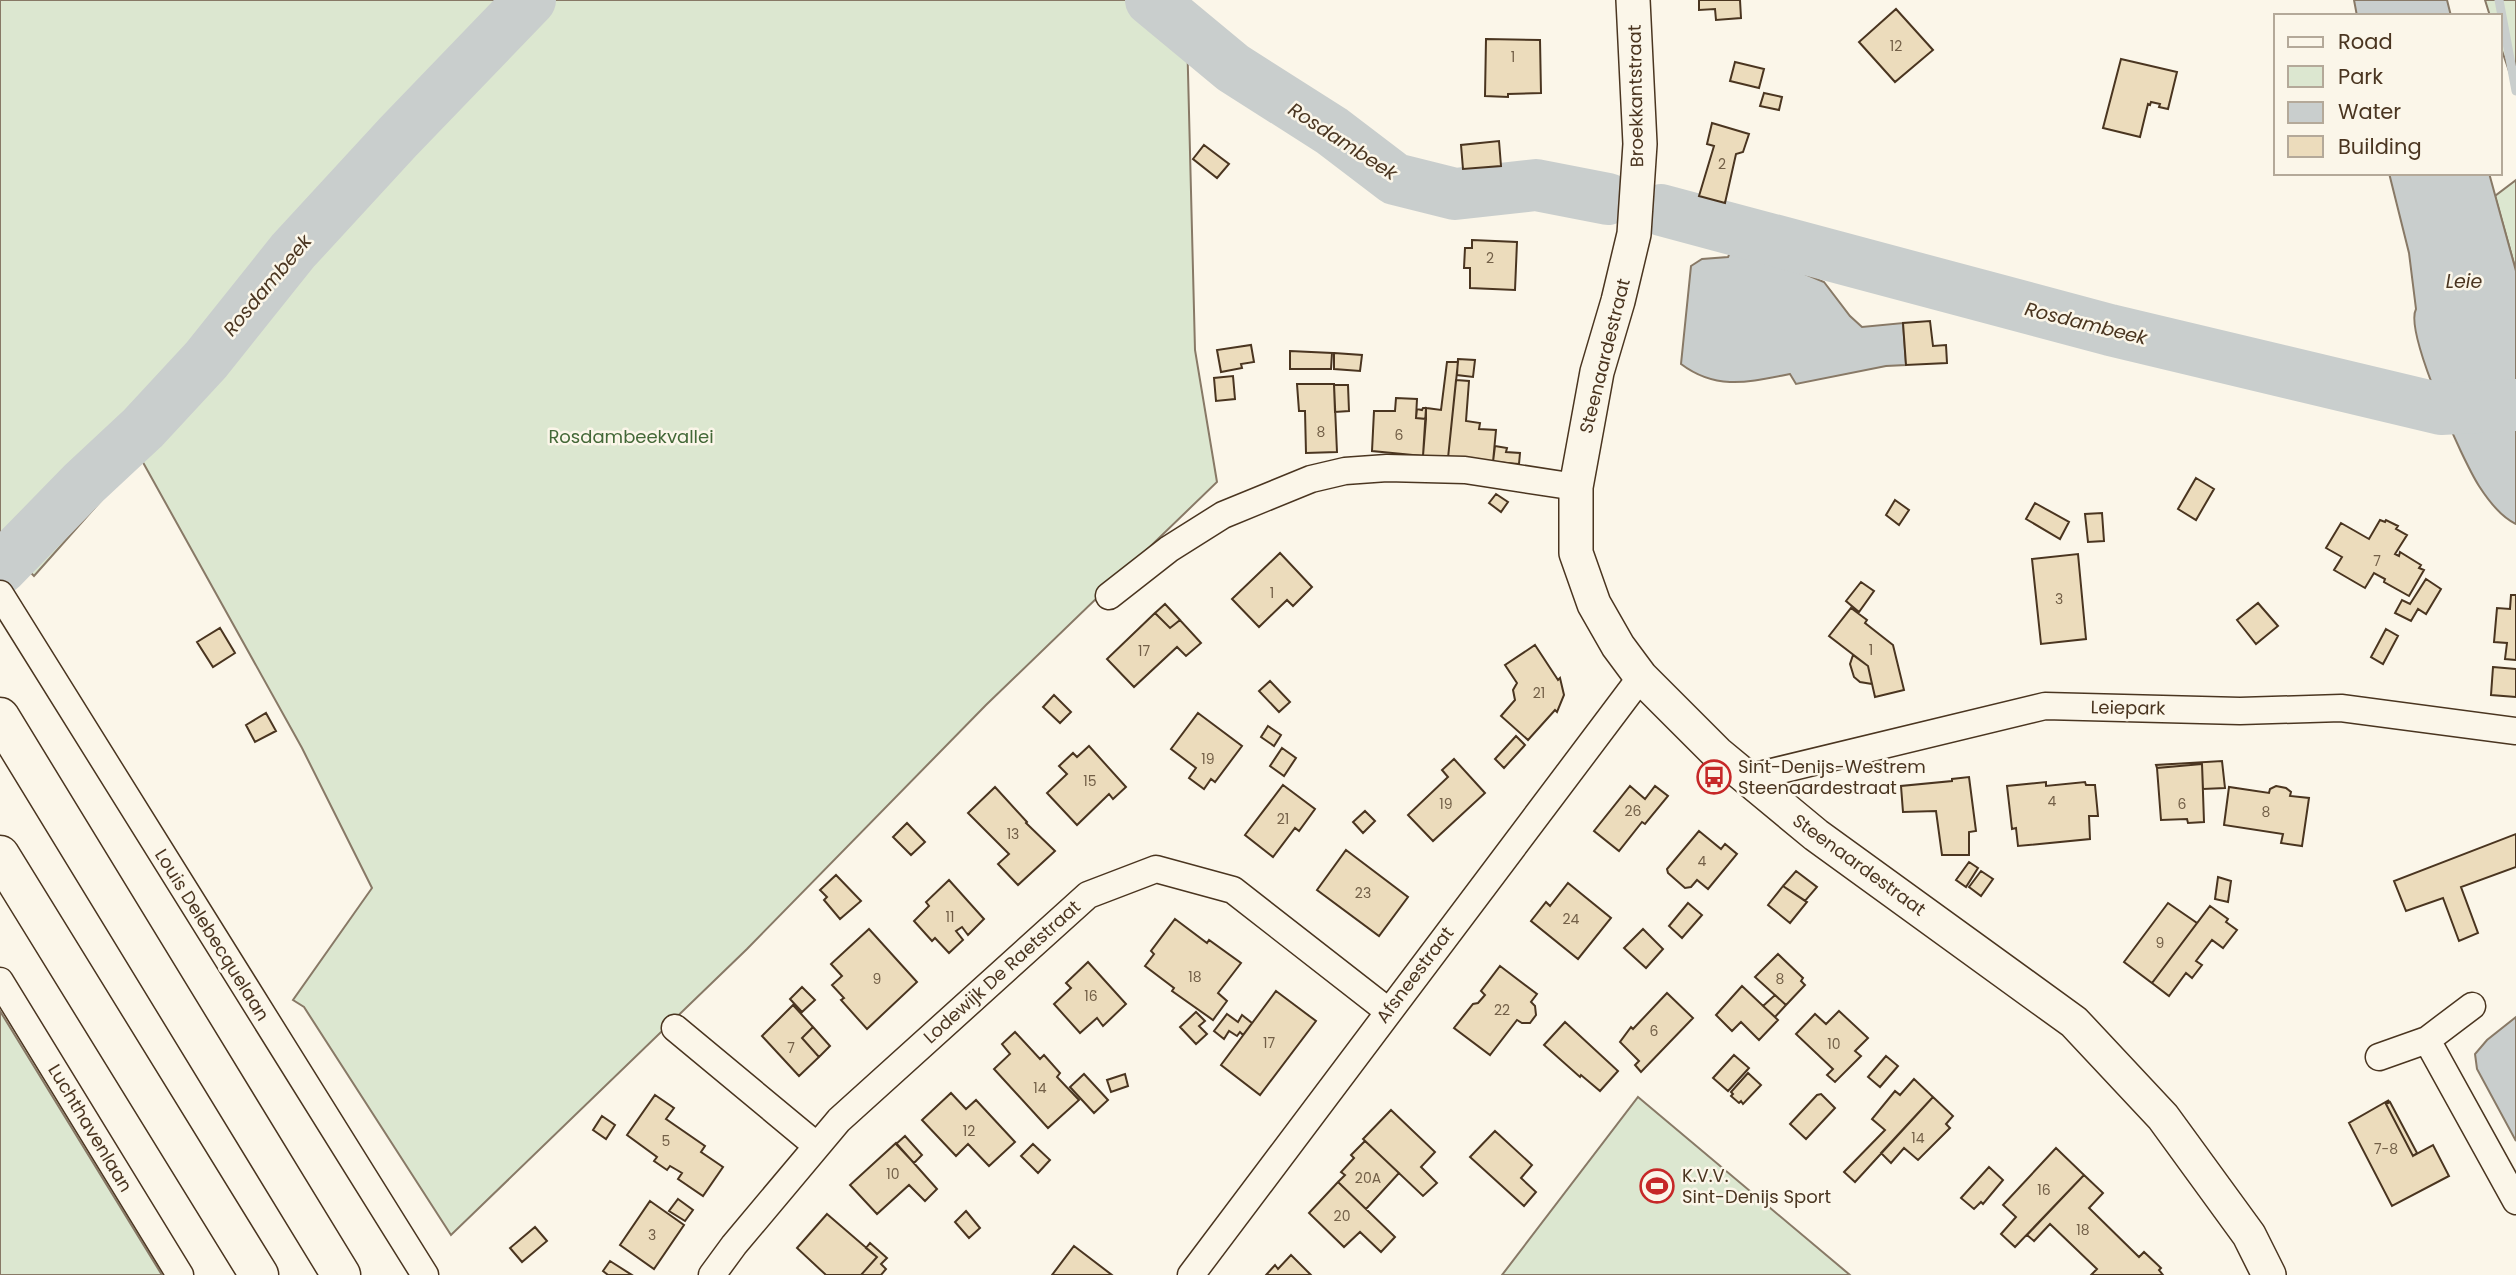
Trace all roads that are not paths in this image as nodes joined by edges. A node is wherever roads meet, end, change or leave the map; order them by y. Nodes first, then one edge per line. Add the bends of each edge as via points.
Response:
1 (1633, 0) edge
2 (1634, 234) joint
3 (1576, 487) junction
4 (0, 594) edge
5 (1109, 596) dead end
6 (1641, 677) junction
7 (0, 717) edge
8 (2516, 731) edge
9 (1747, 778) junction
10 (0, 855) edge
11 (0, 981) edge
12 (2472, 1006) dead end
13 (1388, 1011) junction
14 (675, 1028) dead end
15 (2427, 1040) junction
16 (2379, 1057) dead end
17 (817, 1146) junction
18 (2516, 1201) edge
19 (180, 1275) edge
20 (259, 1275) edge
21 (341, 1275) edge
22 (425, 1275) edge
23 (712, 1275) edge
24 (1191, 1275) edge
25 (2269, 1275) edge

1 - 2 street, Broekkantstraat via 1640,144
2 - 3 street, Steenaardestraat via 1597,372
3 - 5 street via 1465,470 1345,471 1311,479 1223,515 1169,549
3 - 6 street, Steenaardestraat via 1576,553 1594,604
4 - 22 street, Louis Delebecquelaan
6 - 9 street, Steenaardestraat
6 - 13 street, Afsneestraat
7 - 21 highway
8 - 9 street, Leiepark via 2341,708 2240,711 2045,706
9 - 25 street, Steenaardestraat via 1816,835 2074,1022 2163,1116 2249,1235
10 - 20 highway
11 - 19 street, Luchthavenlaan
12 - 15 street
13 - 17 street, Lodewijk De Raetstraat via 1233,890 1156,869 1087,895 839,1120
13 - 24 street, Afsneestraat
14 - 17 street
15 - 16 street
15 - 18 street
17 - 23 street, Lodewijk De Raetstraat

